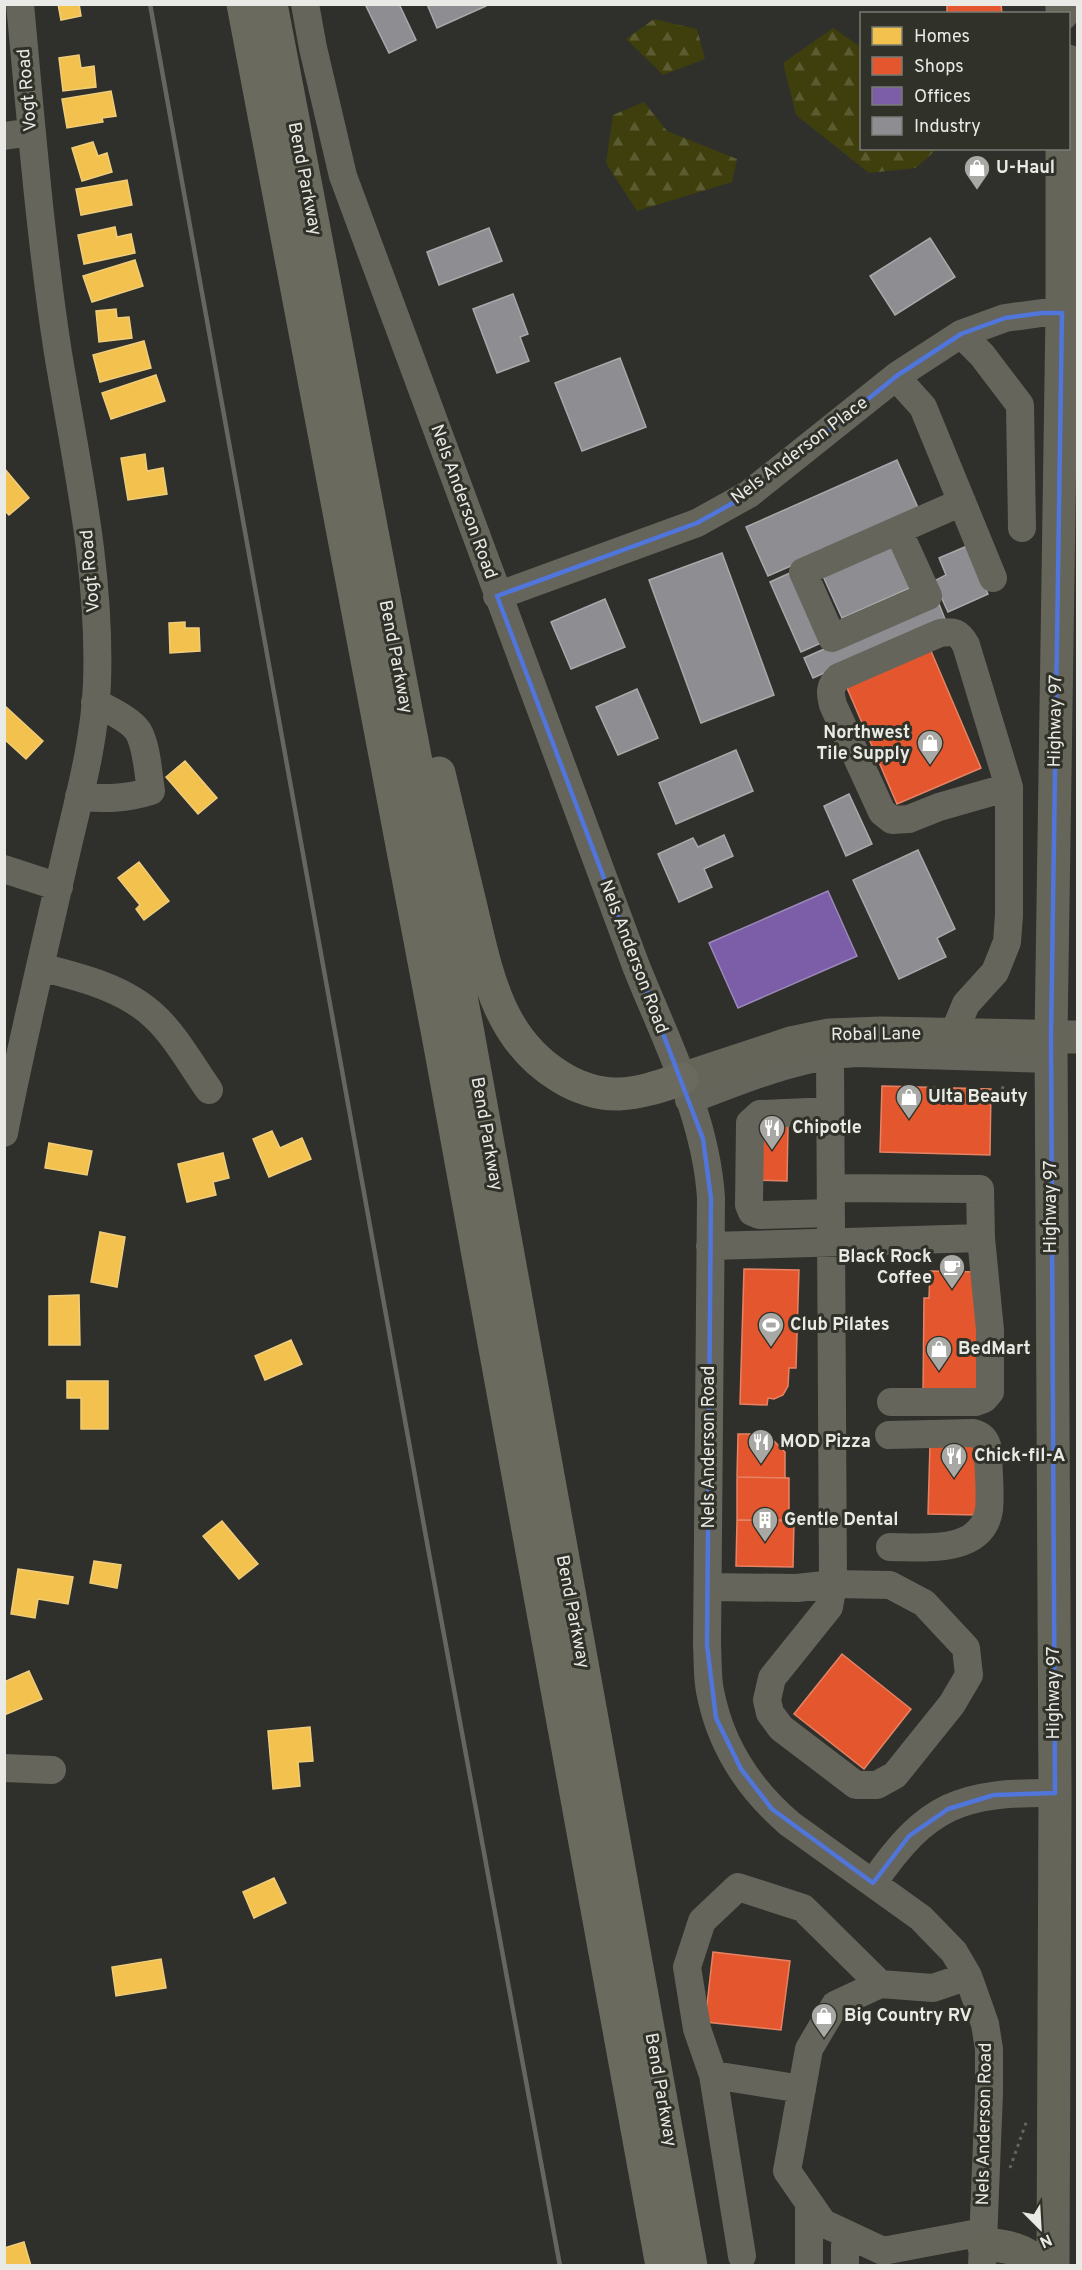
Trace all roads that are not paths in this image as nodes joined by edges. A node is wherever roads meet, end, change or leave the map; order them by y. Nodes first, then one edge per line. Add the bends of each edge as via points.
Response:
1 (20, 4) edge
2 (243, 4) edge
3 (271, 4) edge
4 (305, 4) edge
5 (1070, 76) edge
6 (1077, 127) edge
7 (32, 132) junction
8 (4, 136) edge
9 (1062, 150) edge
10 (1062, 313) junction
11 (961, 334) junction
12 (896, 377) junction
13 (962, 502) junction
14 (1022, 528) dead end
15 (898, 530) dead end
16 (375, 556) junction
17 (993, 578) dead end
18 (497, 596) junction
19 (95, 702) junction
20 (1009, 787) junction
21 (79, 797) junction
22 (4, 869) edge
23 (59, 887) junction
24 (40, 967) junction
25 (953, 1035) junction
26 (1064, 1049) edge
27 (830, 1055) junction
28 (209, 1090) dead end
29 (686, 1090) junction
30 (830, 1111) junction
31 (4, 1133) edge
32 (831, 1201) junction
33 (981, 1238) junction
34 (831, 1244) junction
35 (710, 1246) junction
36 (891, 1402) dead end
37 (889, 1435) dead end
38 (890, 1546) dead end
39 (833, 1584) junction
40 (708, 1587) junction
41 (4, 1768) edge
42 (52, 1770) dead end
43 (1055, 1793) junction
44 (873, 1883) junction
45 (968, 1977) junction
46 (880, 1984) junction
47 (713, 2075) junction
48 (802, 2089) junction
49 (809, 2203) junction
50 (845, 2234) junction
51 (983, 2247) edge
52 (742, 2256) dead end
53 (662, 2265) edge
54 (691, 2265) edge
55 (809, 2265) edge
56 (845, 2265) edge
57 (1040, 2265) edge
58 (1053, 2265) edge

1 - 7 street, Vogt Road
2 - 53 highway, Bend Parkway via 442,1058
3 - 16 highway, Bend Parkway
4 - 18 street, Nels Anderson Road via 343,176
5 - 6 main road
7 - 8 street
7 - 19 street, Vogt Road via 47,274 87,526 96,610
9 - 10 main road, Highway 97
10 - 11 street, Nels Anderson Place via 1005,318
10 - 26 main road, Highway 97
11 - 12 street, Nels Anderson Place
11 - 14 street via 1020,405
12 - 13 street via 923,407
12 - 18 street, Nels Anderson Place via 749,495 697,523
13 - 15 street
13 - 17 street
16 - 29 highway via 412,662 485,967 504,1018 531,1055 568,1082 618,1094 650,1089
16 - 54 highway, Bend Parkway via 468,1033
18 - 29 street, Nels Anderson Road
19 - 21 street, Vogt Road
19 - 21 street via 137,730 145,748 151,791 131,798
20 - 20 street via 960,634 940,633 833,683 833,705 882,812 892,820 909,819
20 - 25 street via 1007,942 995,972 966,1004
21 - 23 street, Vogt Road
22 - 23 street
23 - 24 street, Vogt Road
24 - 28 street via 88,979 121,994 153,1016
24 - 31 street, Vogt Road
25 - 26 main road, Robal Lane
25 - 29 main road, Robal Lane via 811,1038 791,1043
26 - 27 street, Robal Lane
26 - 43 main road, Highway 97
27 - 29 street, Robal Lane
27 - 30 street
29 - 35 street, Nels Anderson Road via 709,1171
30 - 32 street
30 - 32 street via 760,1114 750,1123 749,1205 759,1215
32 - 33 street via 980,1189
32 - 34 street
33 - 34 street
33 - 36 street via 990,1330 990,1392 976,1402
34 - 35 street
34 - 39 street
35 - 40 street, Nels Anderson Road
37 - 38 street via 981,1436 988,1449 989,1510 978,1530 961,1543
39 - 39 street via 890,1585 924,1603 966,1648 969,1675 952,1704 895,1774 877,1785 856,1785 781,1728 770,1713 767,1700 772,1678 829,1606
39 - 40 street via 797,1588
40 - 44 street, Nels Anderson Road via 710,1689 716,1718 741,1769 772,1809
41 - 42 street
43 - 44 street via 994,1795 948,1809 909,1836
43 - 58 main road, Highway 97
44 - 45 street, Nels Anderson Road via 939,1934
45 - 46 street via 933,1988
45 - 51 street, Nels Anderson Road via 985,2024 988,2049
46 - 47 street via 803,1908 738,1887 702,1921 687,1967 697,2028
46 - 48 street via 835,2005 808,2049
47 - 48 street
47 - 52 street
48 - 49 street via 788,2171
49 - 50 street via 823,2223
49 - 55 street
50 - 51 street via 883,2251
50 - 56 street
51 - 57 main road via 1017,2249

